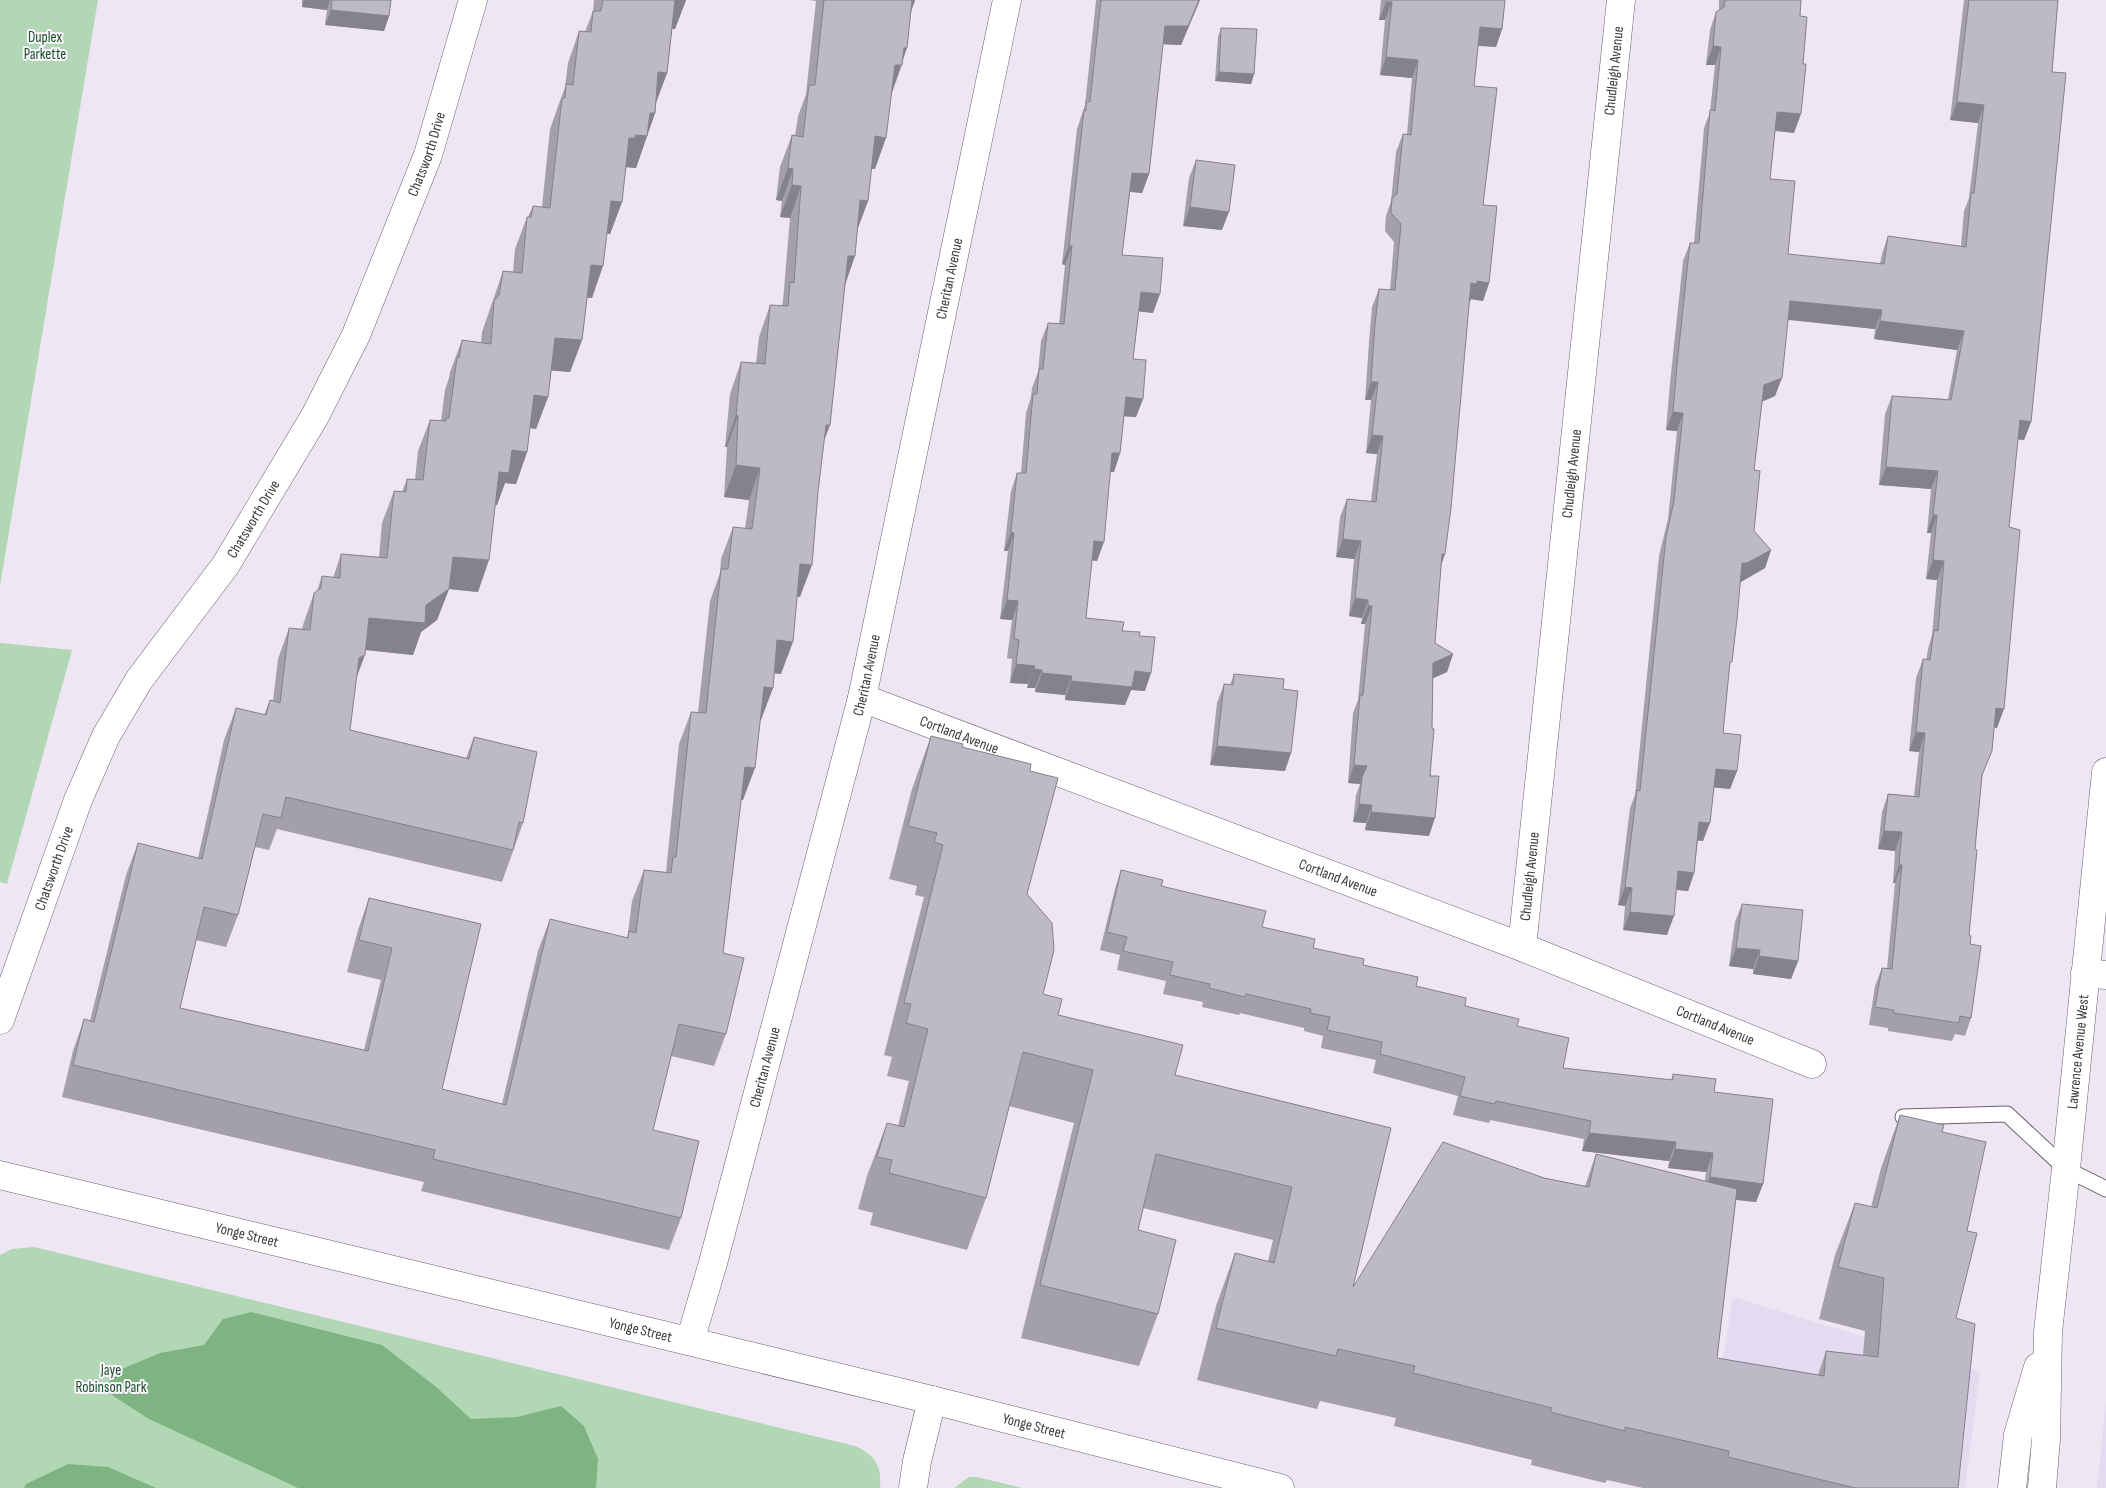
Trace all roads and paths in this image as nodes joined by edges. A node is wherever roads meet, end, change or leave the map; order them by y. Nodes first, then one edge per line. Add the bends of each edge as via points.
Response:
1 (473, 0) edge
2 (1007, 0) edge
3 (1621, 0) edge
4 (862, 698) junction
5 (2106, 772) edge
6 (1522, 947) junction
7 (2096, 974) edge
8 (0, 1020) edge
9 (1812, 1064) dead end
10 (1903, 1118) edge
11 (2066, 1169) junction
12 (0, 1175) edge
13 (2106, 1190) edge
14 (2048, 1332) junction
15 (690, 1341) junction
16 (932, 1400) junction
17 (913, 1488) edge
18 (1280, 1488) edge
19 (2012, 1488) edge
20 (2042, 1488) edge

1 - 8 street, Chatsworth Drive via 428,155 356,334 315,416 225,566 139,680 106,736 78,800
2 - 4 street, Cheritan Avenue
3 - 6 street, Chudleigh Avenue
4 - 6 street, Cortland Avenue
4 - 15 street, Cheritan Avenue
5 - 7 street, Lawrence Avenue West
6 - 9 street, Cortland Avenue
7 - 11 street, Lawrence Avenue West
10 - 11 lane via 2007,1114
11 - 13 lane
11 - 14 street, Lawrence Avenue West
12 - 15 street, Yonge Street
14 - 19 street, Lawrence Avenue West via 2018,1435
14 - 20 street, Lawrence Avenue West
15 - 16 street, Yonge Street
16 - 17 street
16 - 18 street, Yonge Street

